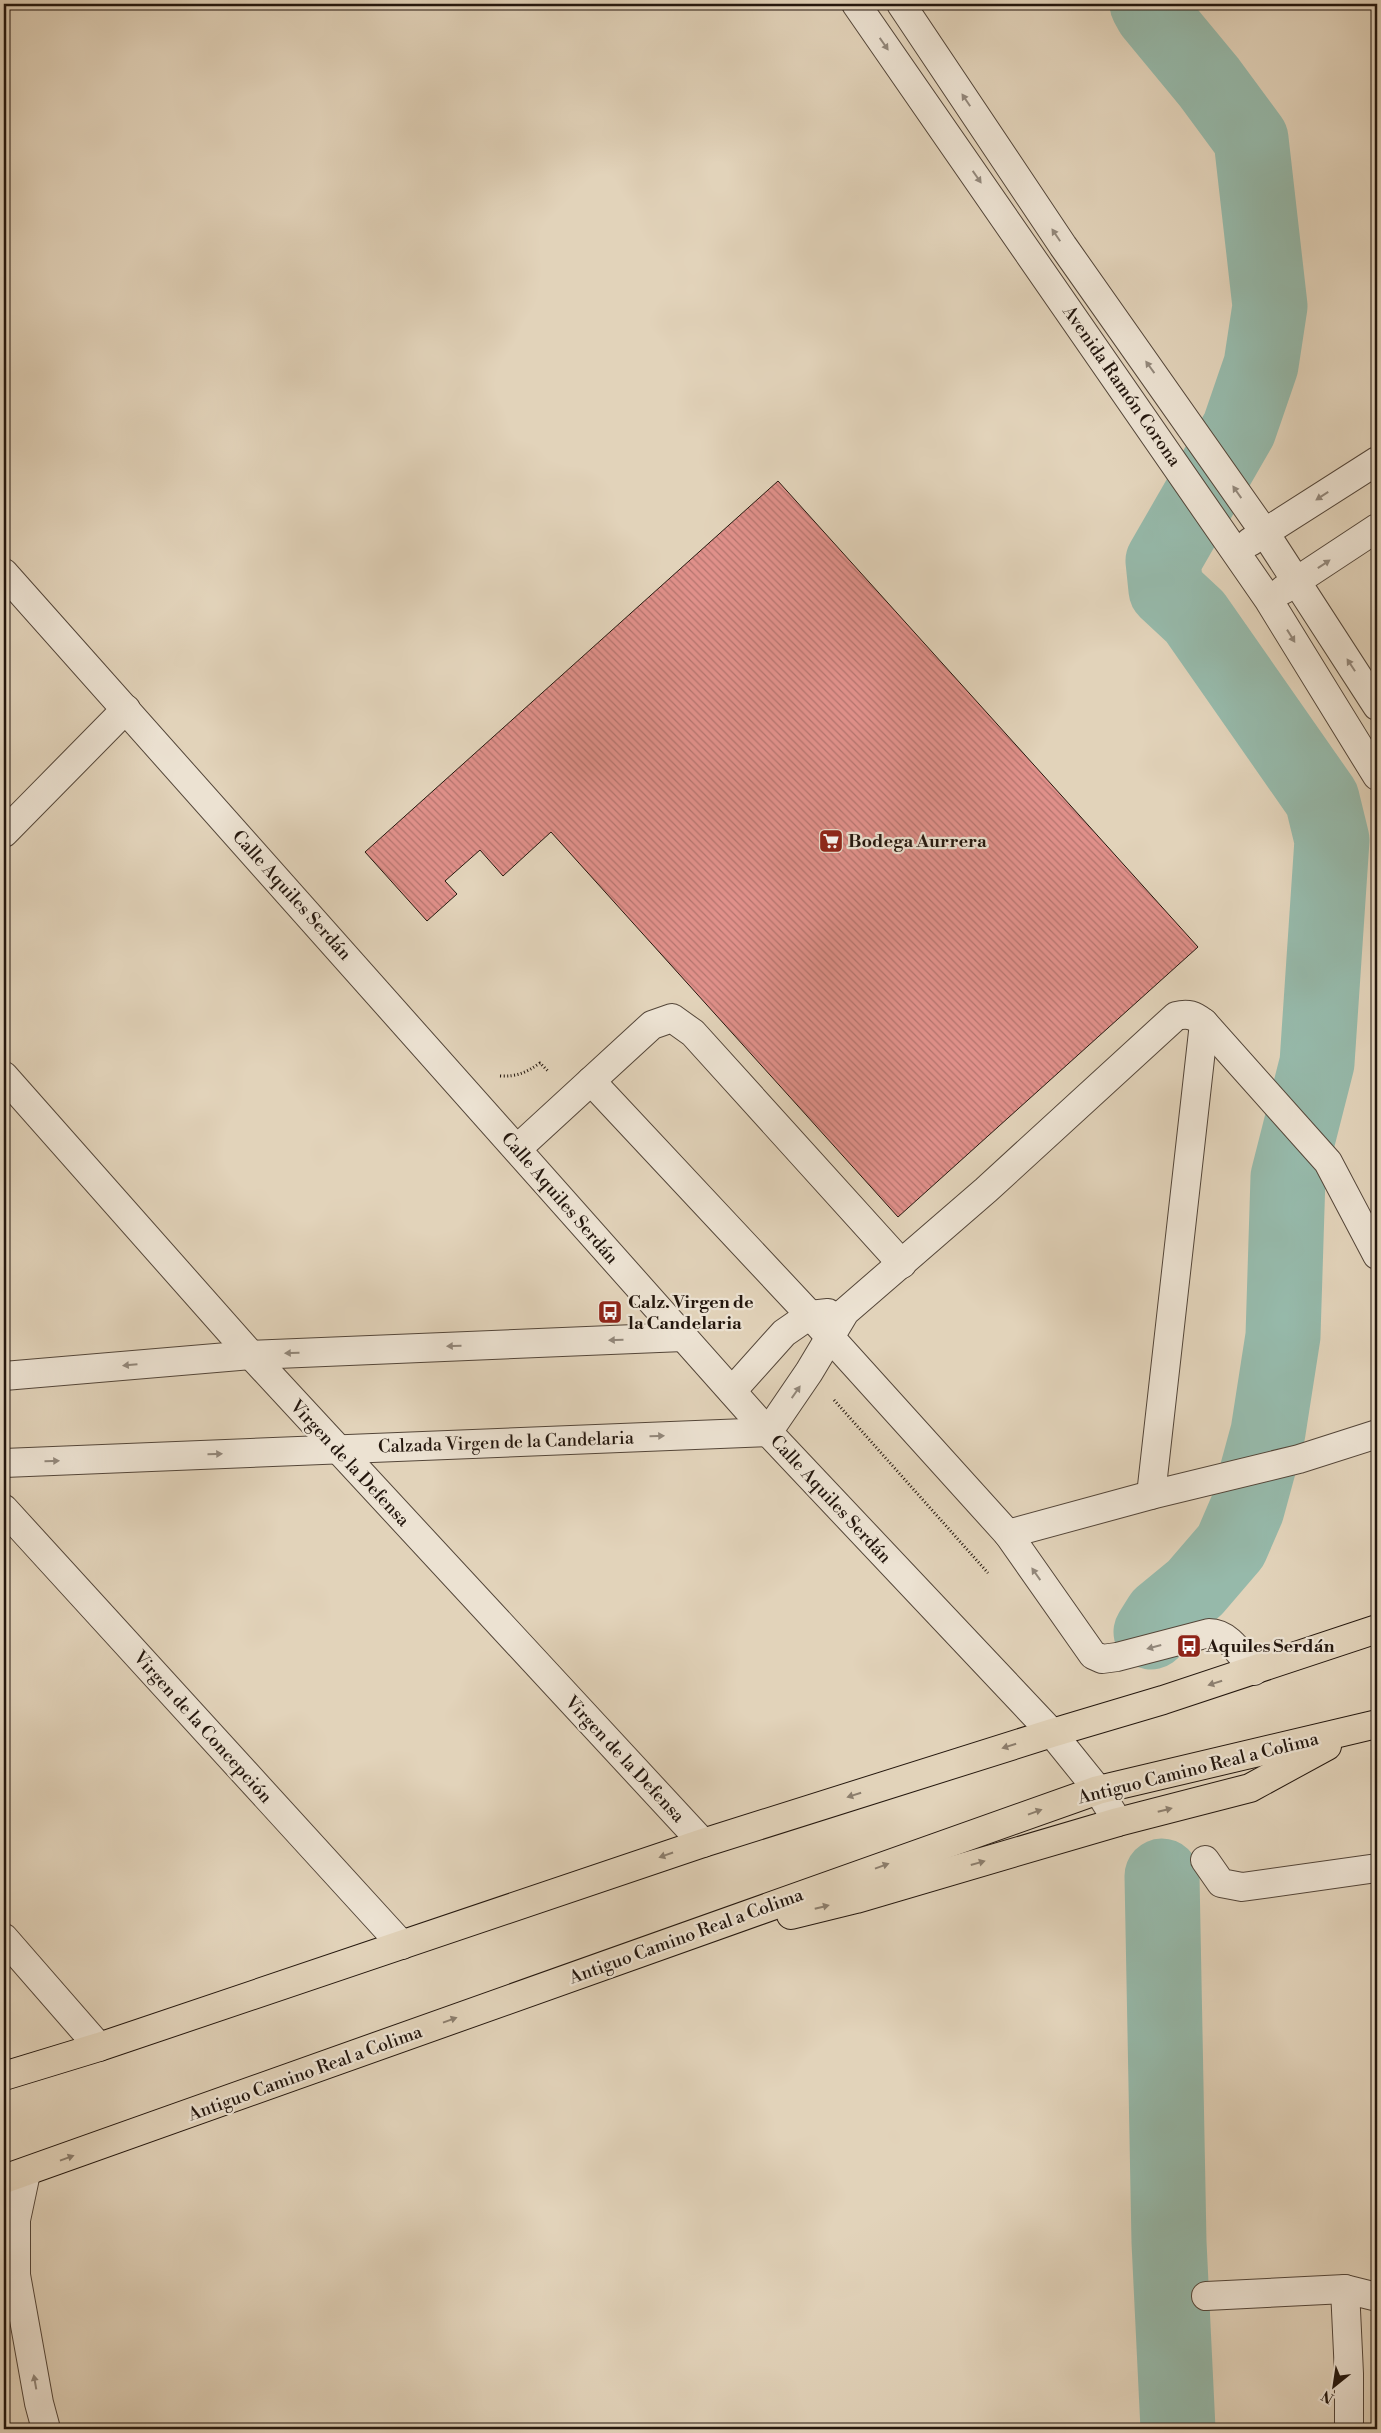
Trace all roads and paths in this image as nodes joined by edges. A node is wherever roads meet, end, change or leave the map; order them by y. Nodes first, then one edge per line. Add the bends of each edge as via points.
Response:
1 (856, 4) edge
2 (901, 4) edge
3 (1377, 461) edge
4 (1377, 528) edge
5 (1265, 533) junction
6 (1236, 551) junction
7 (4, 572) edge
8 (1297, 582) junction
9 (1268, 599) junction
10 (1377, 706) edge
11 (126, 709) junction
12 (1377, 776) edge
13 (4, 833) edge
14 (1204, 1023) junction
15 (4, 1076) edge
16 (591, 1081) junction
17 (517, 1148) junction
18 (1377, 1255) edge
19 (902, 1264) junction
20 (845, 1312) junction
21 (810, 1315) junction
22 (683, 1337) junction
23 (830, 1337) junction
24 (250, 1355) junction
25 (4, 1376) edge
26 (732, 1391) junction
27 (768, 1432) junction
28 (1377, 1434) edge
29 (337, 1449) junction
30 (4, 1463) edge
31 (1151, 1495) junction
32 (4, 1509) edge
33 (1008, 1534) junction
34 (1377, 1629) edge
35 (1254, 1671) junction
36 (1366, 1728) edge
37 (1052, 1733) junction
38 (1098, 1790) junction
39 (1118, 1822) junction
40 (703, 1843) junction
41 (1205, 1860) dead end
42 (1377, 1868) edge
43 (4, 1938) edge
44 (402, 1945) junction
45 (622, 1958) junction
46 (99, 2047) junction
47 (4, 2076) edge
48 (15, 2176) edge
49 (1345, 2289) junction
50 (1206, 2296) dead end
51 (1377, 2297) edge
52 (46, 2429) edge
53 (1349, 2429) edge

1 -> 6 street, Avenida Ramón Corona
5 -> 2 street, Avenida Ramón Corona via 1064,246
3 -> 5 street
8 -> 4 street
5 - 6 street
5 - 8 street, Avenida Ramón Corona
6 - 9 street, Avenida Ramón Corona
7 - 11 street, Calle Aquiles Serdán
8 - 9 street
10 -> 8 street, Avenida Ramón Corona
9 -> 12 street, Avenida Ramón Corona
11 - 13 street
11 - 17 street, Calle Aquiles Serdán
14 - 18 street via 1328,1162
14 - 19 street via 1194,1015 1176,1016
14 - 31 street
15 - 24 street, Virgen de la Defensa
16 - 17 street
16 - 19 street via 652,1025 672,1018 693,1033
16 - 21 street
17 - 22 street, Calle Aquiles Serdán
19 - 20 street
20 - 21 street
20 - 23 street
21 - 23 street
21 - 26 street via 784,1333
22 -> 24 street
22 - 26 street, Calle Aquiles Serdán
27 -> 23 street
23 - 33 street
24 -> 25 street
24 - 29 street, Virgen de la Defensa
26 - 27 street, Calle Aquiles Serdán
29 -> 27 street, Calzada Virgen de la Candelaria
27 - 37 street, Calle Aquiles Serdán
28 - 31 street via 1298,1459
30 -> 29 street, Calzada Virgen de la Candelaria
29 - 40 street, Virgen de la Defensa
31 - 33 street
32 - 44 street, Virgen de la Concepción
35 -> 33 street via 1219,1633 1117,1657 1096,1658
34 - 35 main road
35 -> 37 main road
36 - 38 main road, Antiguo Camino Real a Colima
39 -> 36 main road via 1250,1788
37 - 38 street, Calle Aquiles Serdán
37 -> 40 main road
38 - 39 street, Calle Aquiles Serdán
45 -> 38 main road, Antiguo Camino Real a Colima
45 -> 39 main road via 856,1899
40 -> 44 main road
41 - 42 street via 1220,1883 1242,1887
43 - 46 street
44 - 46 main road
48 -> 45 main road, Antiguo Camino Real a Colima
46 - 47 main road
52 -> 48 street via 16,2275
49 - 50 street
49 - 51 street
49 - 53 street

